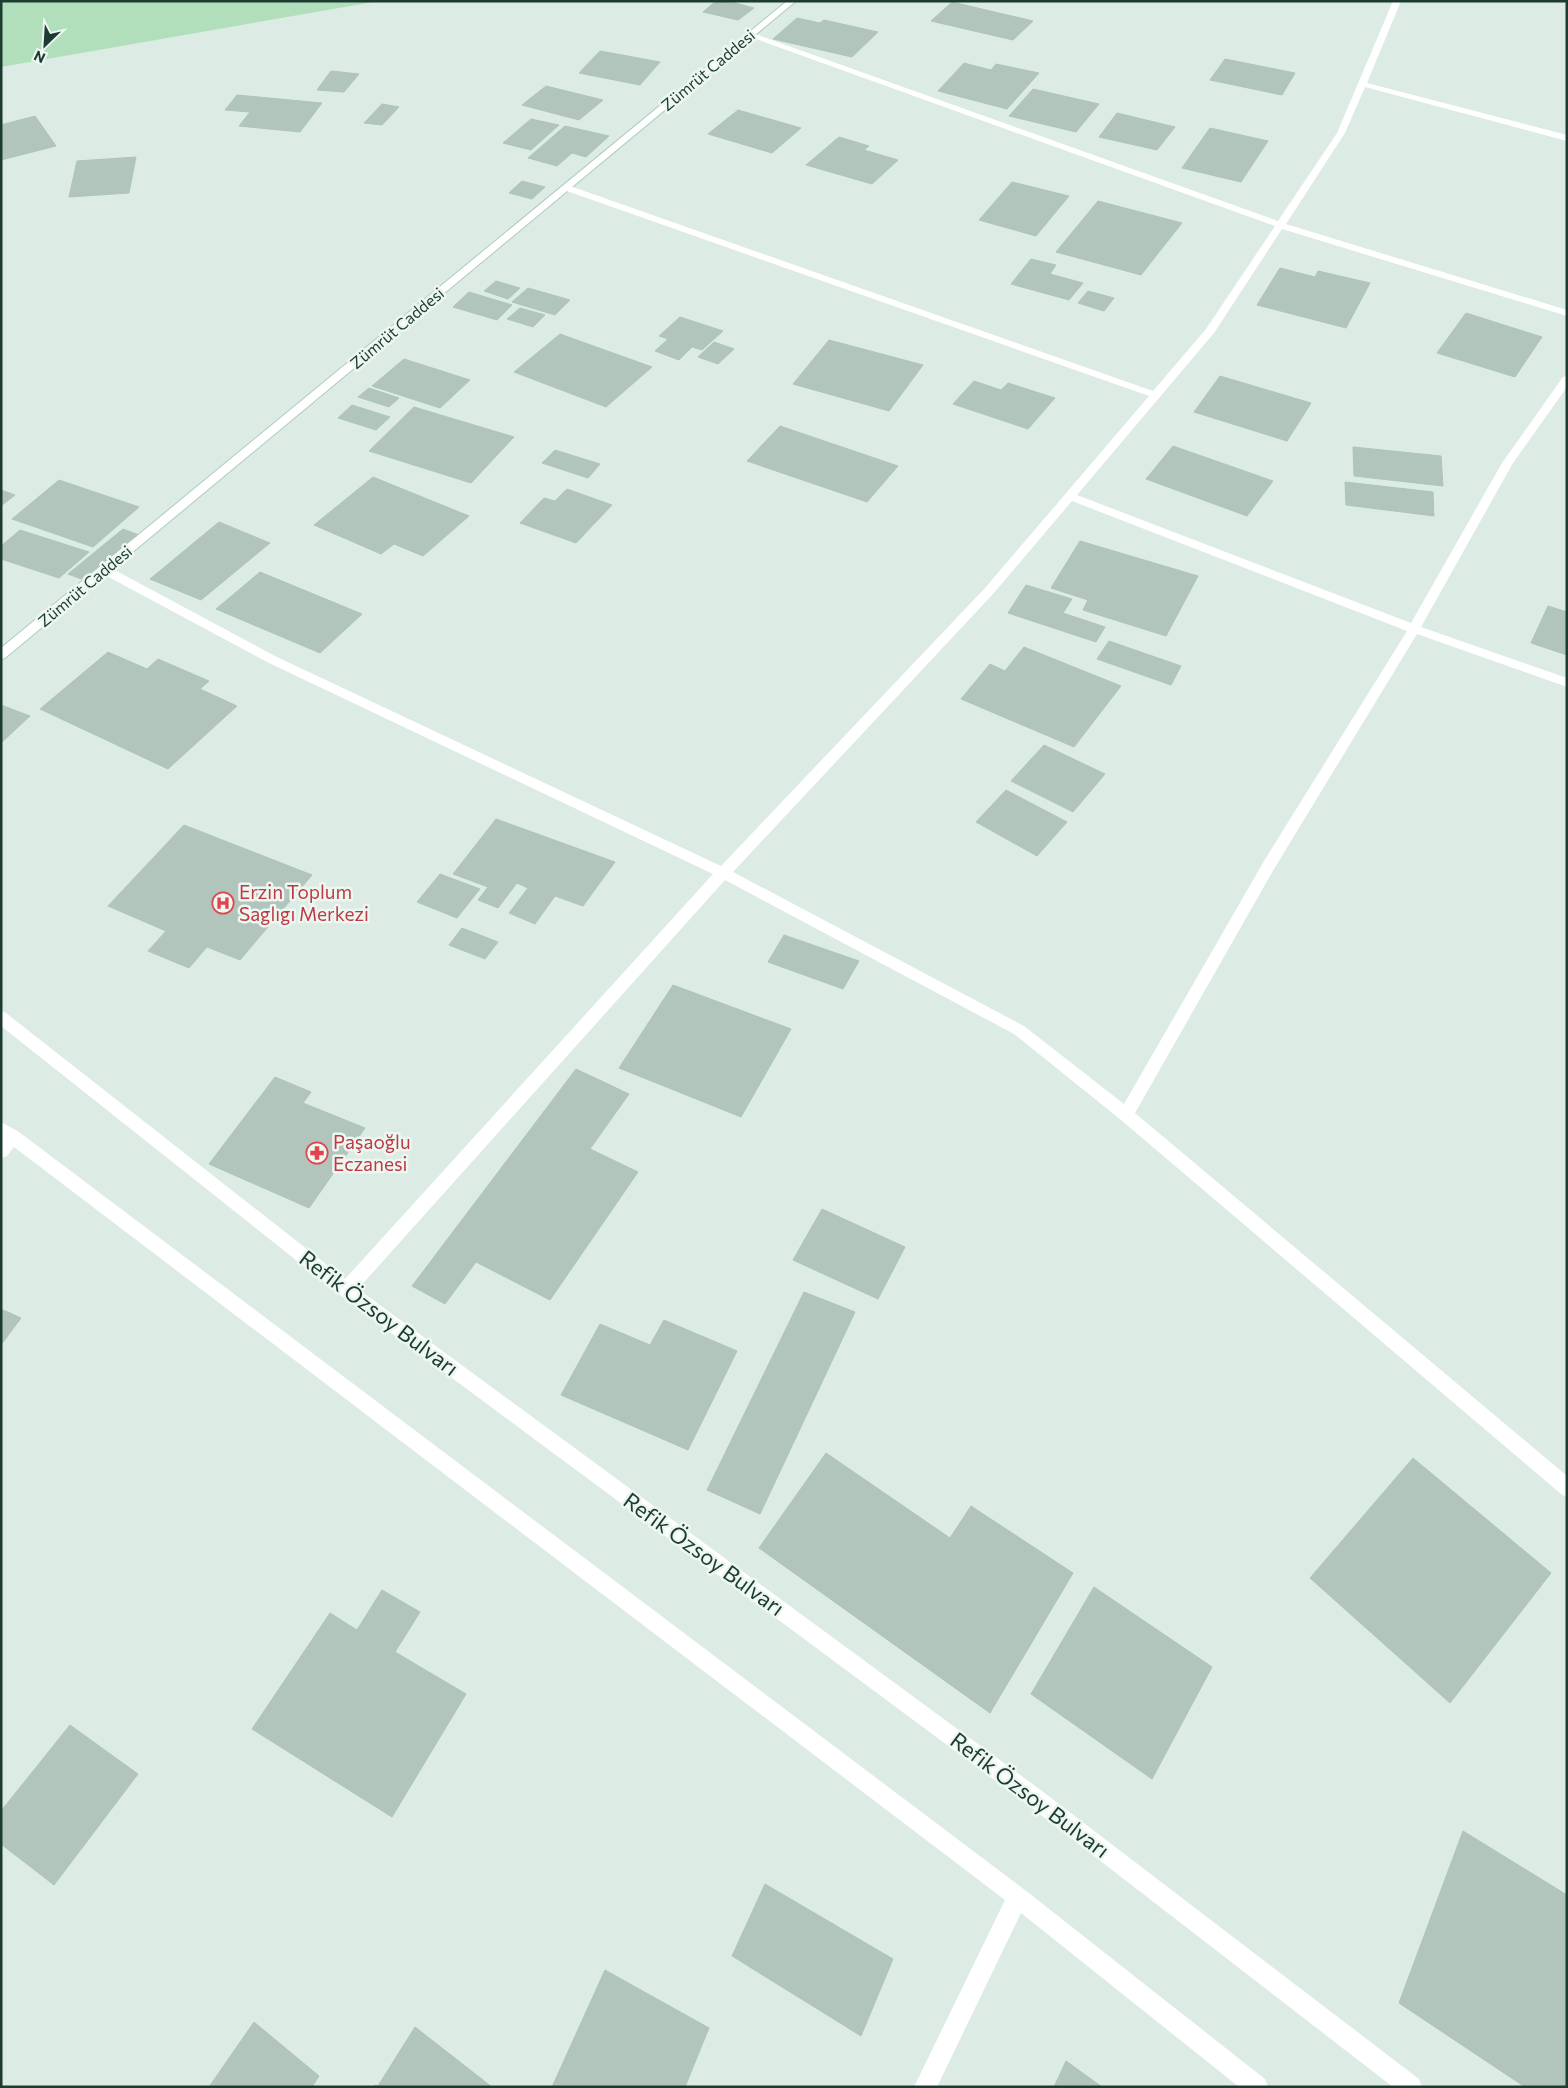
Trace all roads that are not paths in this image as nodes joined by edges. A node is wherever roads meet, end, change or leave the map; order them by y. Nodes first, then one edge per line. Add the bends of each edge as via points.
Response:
1 (792, 1) edge
2 (1396, 1) edge
3 (749, 35) junction
4 (1362, 84) junction
5 (1567, 138) edge
6 (567, 188) junction
7 (1280, 225) junction
8 (1567, 313) edge
9 (1567, 379) edge
10 (1155, 395) junction
11 (1069, 496) junction
12 (105, 570) junction
13 (1414, 629) junction
14 (1, 656) edge
15 (1567, 682) edge
16 (723, 873) junction
17 (1, 1017) edge
18 (1126, 1115) junction
19 (5, 1139) edge
20 (346, 1290) junction
21 (1567, 1488) edge
22 (1018, 1896) junction
23 (925, 2087) edge
24 (1257, 2087) edge
25 (1411, 2087) edge

1 - 3 street, Zümrüt Caddesi
2 - 4 street
3 - 6 street, Zümrüt Caddesi
3 - 7 street
4 - 5 street
4 - 7 street via 1341,133
6 - 10 street
6 - 12 street, Zümrüt Caddesi
7 - 8 street
7 - 10 street via 1210,331
9 - 13 street via 1508,463
10 - 11 street
11 - 13 street
11 - 16 street via 990,591
12 - 14 street, Zümrüt Caddesi
12 - 16 street via 273,660
13 - 15 street
13 - 18 street via 1268,866
16 - 18 street via 1019,1030
16 - 20 street
17 - 20 street, Refik Özsoy Bulvarı
18 - 21 street
19 - 22 street
20 - 25 street, Refik Özsoy Bulvarı via 1035,1798
22 - 23 street
22 - 24 street

